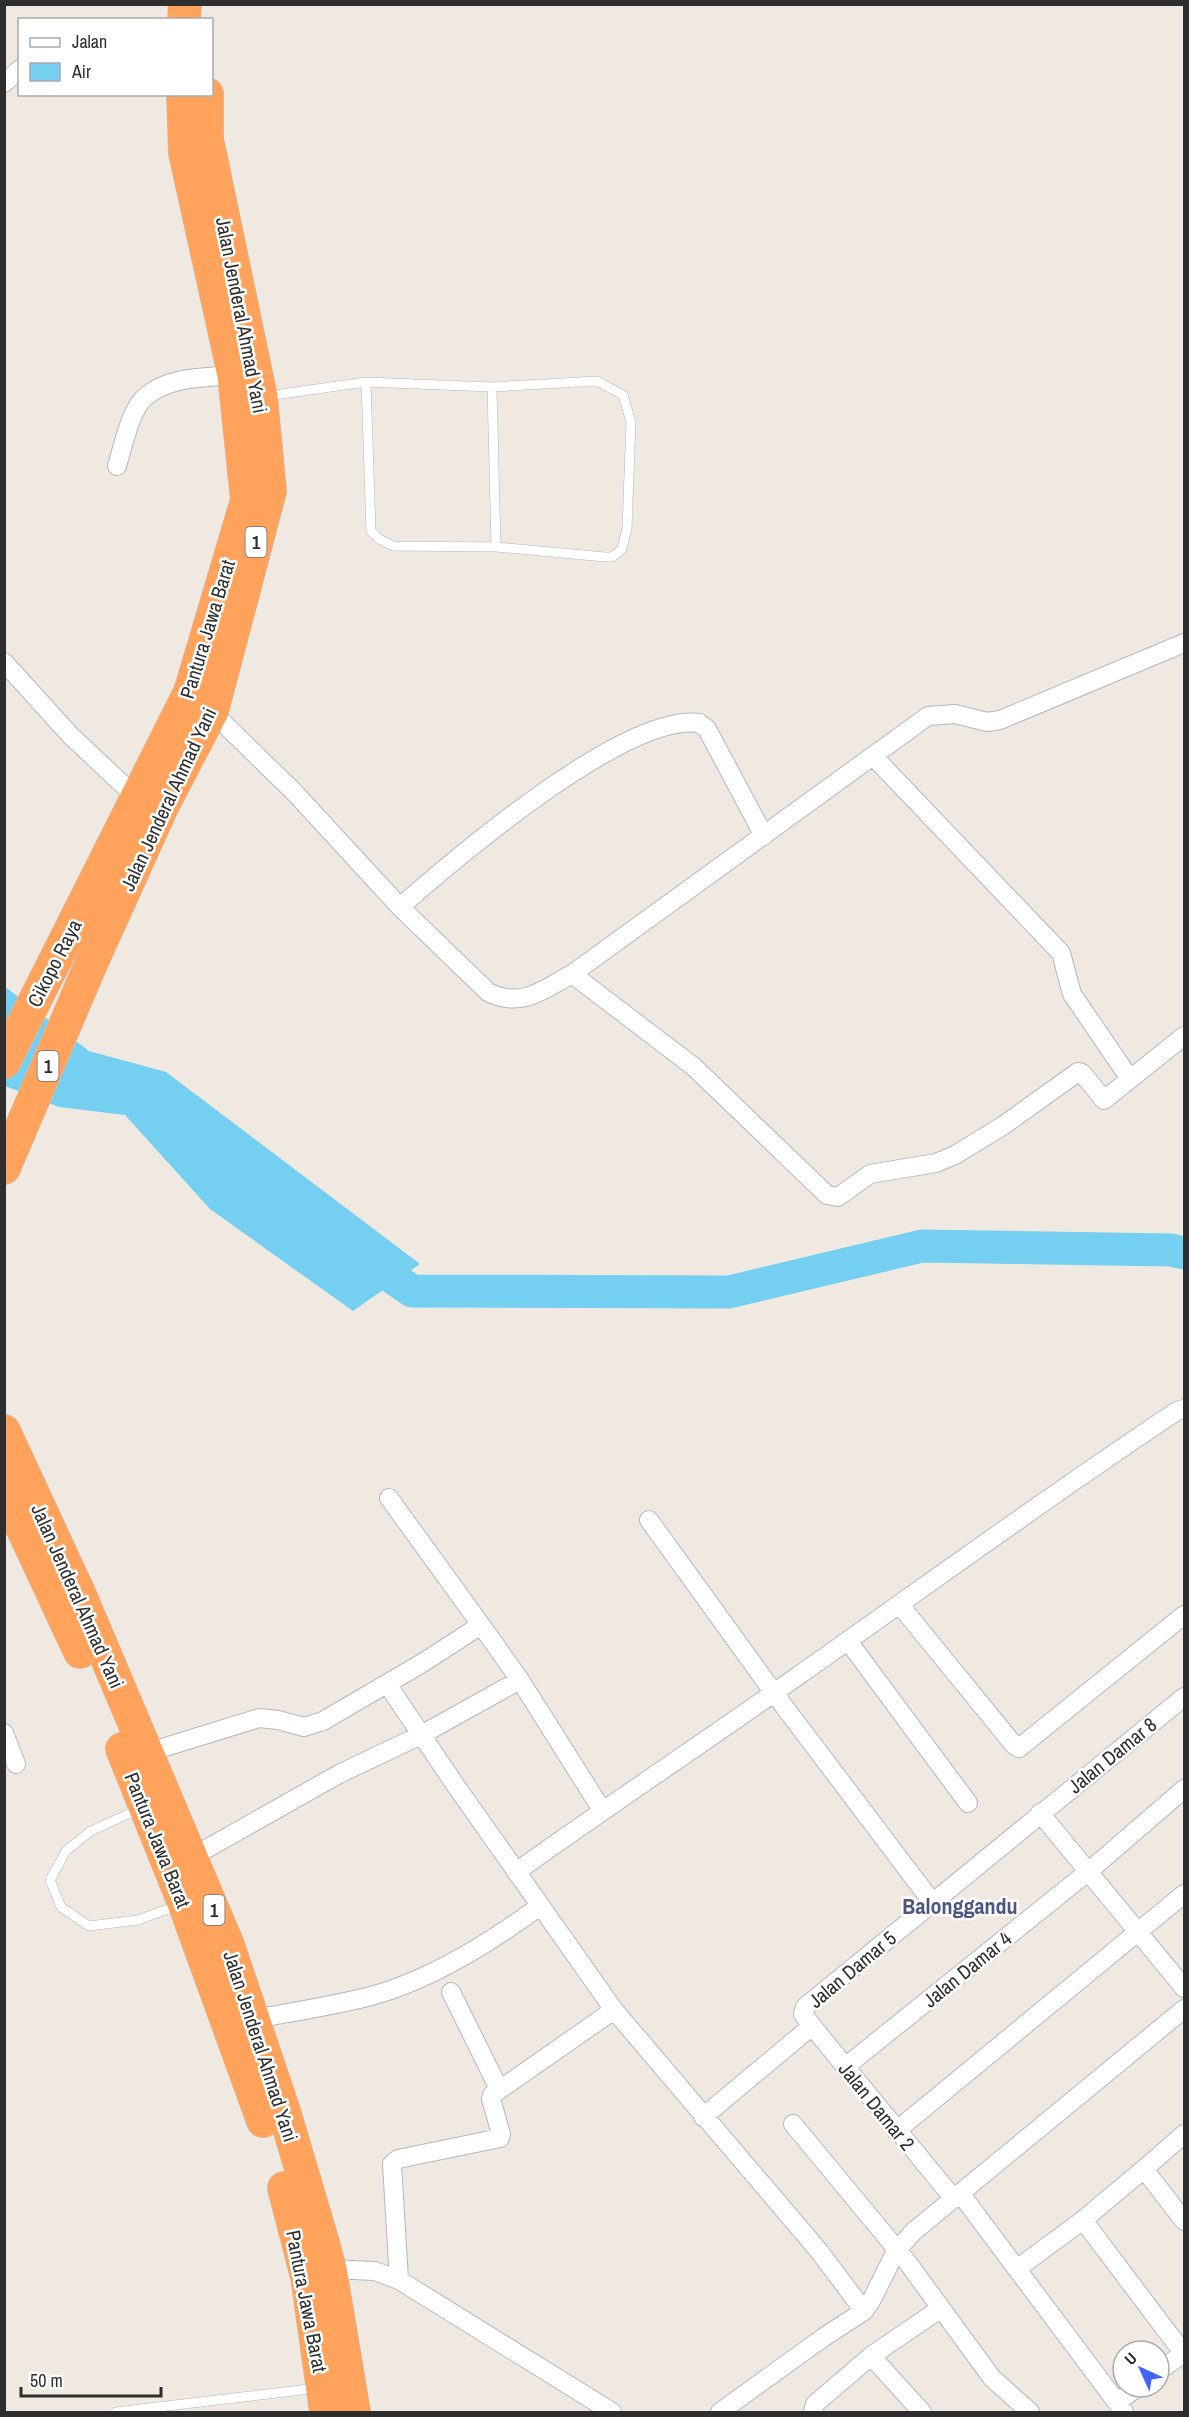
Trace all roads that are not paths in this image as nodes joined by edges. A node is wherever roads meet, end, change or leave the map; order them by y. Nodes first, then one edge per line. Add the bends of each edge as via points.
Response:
1 (18, 71) edge
2 (4, 83) edge
3 (187, 96) edge
4 (187, 96) edge
5 (234, 375) junction
6 (366, 382) junction
7 (492, 387) junction
8 (261, 397) junction
9 (117, 466) dead end
10 (496, 547) junction
11 (1185, 643) edge
12 (4, 662) edge
13 (201, 701) junction
14 (873, 756) junction
15 (150, 801) junction
16 (764, 836) junction
17 (104, 864) joint
18 (400, 907) junction
19 (572, 974) junction
20 (1185, 1036) edge
21 (4, 1062) edge
22 (1130, 1079) junction
23 (4, 1168) edge
24 (1185, 1409) edge
25 (4, 1431) edge
26 (4, 1488) edge
27 (388, 1498) dead end
28 (649, 1520) dead end
29 (898, 1604) junction
30 (1185, 1615) edge
31 (481, 1624) junction
32 (848, 1641) junction
33 (520, 1680) junction
34 (387, 1684) junction
35 (774, 1693) junction
36 (1185, 1697) edge
37 (4, 1733) edge
38 (421, 1735) junction
39 (146, 1753) junction
40 (16, 1764) dead end
41 (1185, 1789) edge
42 (155, 1802) junction
43 (968, 1803) dead end
44 (602, 1810) junction
45 (1040, 1813) junction
46 (192, 1857) junction
47 (1089, 1870) junction
48 (516, 1872) junction
49 (1185, 1894) edge
50 (195, 1898) junction
51 (932, 1902) junction
52 (540, 1906) junction
53 (1138, 1932) junction
54 (1185, 1988) edge
55 (451, 1992) dead end
56 (1185, 2009) edge
57 (614, 2010) junction
58 (808, 2018) junction
59 (254, 2019) junction
60 (845, 2067) junction
61 (499, 2089) junction
62 (703, 2117) junction
63 (793, 2124) dead end
64 (896, 2131) junction
65 (1185, 2134) edge
66 (1144, 2169) junction
67 (957, 2196) junction
68 (1083, 2220) junction
69 (1185, 2221) edge
70 (896, 2251) junction
71 (1018, 2268) junction
72 (318, 2270) junction
73 (399, 2280) junction
74 (940, 2309) junction
75 (864, 2311) junction
76 (1184, 2354) edge
77 (871, 2356) junction
78 (1171, 2363) edge
79 (338, 2399) edge
80 (1120, 2407) edge
81 (116, 2412) edge
82 (612, 2412) edge
83 (720, 2412) edge
84 (813, 2412) edge
85 (922, 2412) edge
86 (1030, 2412) edge

1 - 2 street
3 - 5 highway, Pantura Jawa Barat / 1 via 184,153
4 - 8 highway, Jalan Jenderal Ahmad Yani / 1 via 207,139
5 - 9 street via 184,379 144,398 131,421
5 - 13 highway, Pantura Jawa Barat / 1 via 247,500
6 - 7 lane
6 - 8 lane
6 - 10 lane via 371,531 393,546
7 - 10 lane
7 - 10 lane via 597,381 623,395 631,422 627,528 622,549 605,557
8 - 13 highway, Jalan Jenderal Ahmad Yani / 1 via 270,491
11 - 14 street via 1000,720 987,722 955,714 928,716
12 - 15 street via 70,735
13 - 15 highway, Pantura Jawa Barat / 1
13 - 18 street via 295,793
14 - 16 street
14 - 22 street via 1061,953 1072,994
15 - 17 highway, Pantura Jawa Barat / 1
15 - 23 highway, Jalan Jenderal Ahmad Yani / 1 via 91,964
16 - 18 street via 707,729 699,723 675,724 623,742 593,760 517,812
16 - 19 street
17 - 21 highway, Cikopo Raya / 1
18 - 19 street via 488,992 500,998 532,996
19 - 22 street via 694,1067 832,1198 870,1174 936,1163 955,1155 1079,1072 1103,1100
20 - 22 street
24 - 29 street via 1074,1479
25 - 39 highway, Jalan Jenderal Ahmad Yani / 1 via 80,1595
26 - 42 highway, Pantura Jawa Barat / 1 via 117,1734
27 - 31 street
28 - 35 street
29 - 30 street via 1019,1748
29 - 32 street
31 - 33 street
31 - 34 street
32 - 35 street
32 - 43 street
33 - 38 street
33 - 44 street
34 - 38 street
34 - 39 street via 323,1721 304,1727 259,1718
35 - 44 street
35 - 51 street
36 - 45 street, Jalan Damar 8
37 - 40 street
38 - 46 street via 339,1774
38 - 48 street
39 - 42 highway, Jalan Jenderal Ahmad Yani / 1
41 - 47 street, Jalan Damar 4
42 - 46 highway, Jalan Jenderal Ahmad Yani / 1
42 - 50 highway, Pantura Jawa Barat / 1
42 - 50 lane via 91,1832 66,1851 50,1880 61,1907 89,1926 138,1920
44 - 48 street
45 - 47 street
45 - 51 street, Jalan Damar 5
46 - 50 highway, Jalan Jenderal Ahmad Yani / 1
47 - 53 street
47 - 60 street, Jalan Damar 4
48 - 52 street
49 - 53 street
50 - 59 highway, Jalan Jenderal Ahmad Yani / 1 via 228,1945
50 - 72 highway, Pantura Jawa Barat / 1 via 250,2083
51 - 58 street, Jalan Damar 5 via 808,2004
52 - 57 street
52 - 59 street via 470,1954 391,1989
53 - 54 street
53 - 64 street
55 - 61 street
56 - 67 street
57 - 61 street
57 - 62 street
58 - 60 street, Jalan Damar 2
58 - 62 street, Jalan Damar 5
59 - 72 highway, Jalan Jenderal Ahmad Yani / 1 via 284,2111
60 - 64 street, Jalan Damar 2
61 - 73 street via 491,2099 500,2138 398,2159 392,2164
62 - 75 street via 805,2234
63 - 70 street
64 - 67 street, Jalan Damar 2
65 - 66 street
66 - 68 street
66 - 69 street
67 - 70 street
67 - 71 street, Jalan Damar 2
68 - 71 street
68 - 76 street
70 - 74 street
70 - 75 street
71 - 80 street, Jalan Damar 2
72 - 73 street via 375,2271
72 - 79 highway, Pantura Jawa Barat / 1
73 - 82 street
74 - 77 street
74 - 86 street via 992,2378
75 - 83 street
76 - 78 street
77 - 84 street via 815,2404
77 - 85 street
79 - 81 lane

